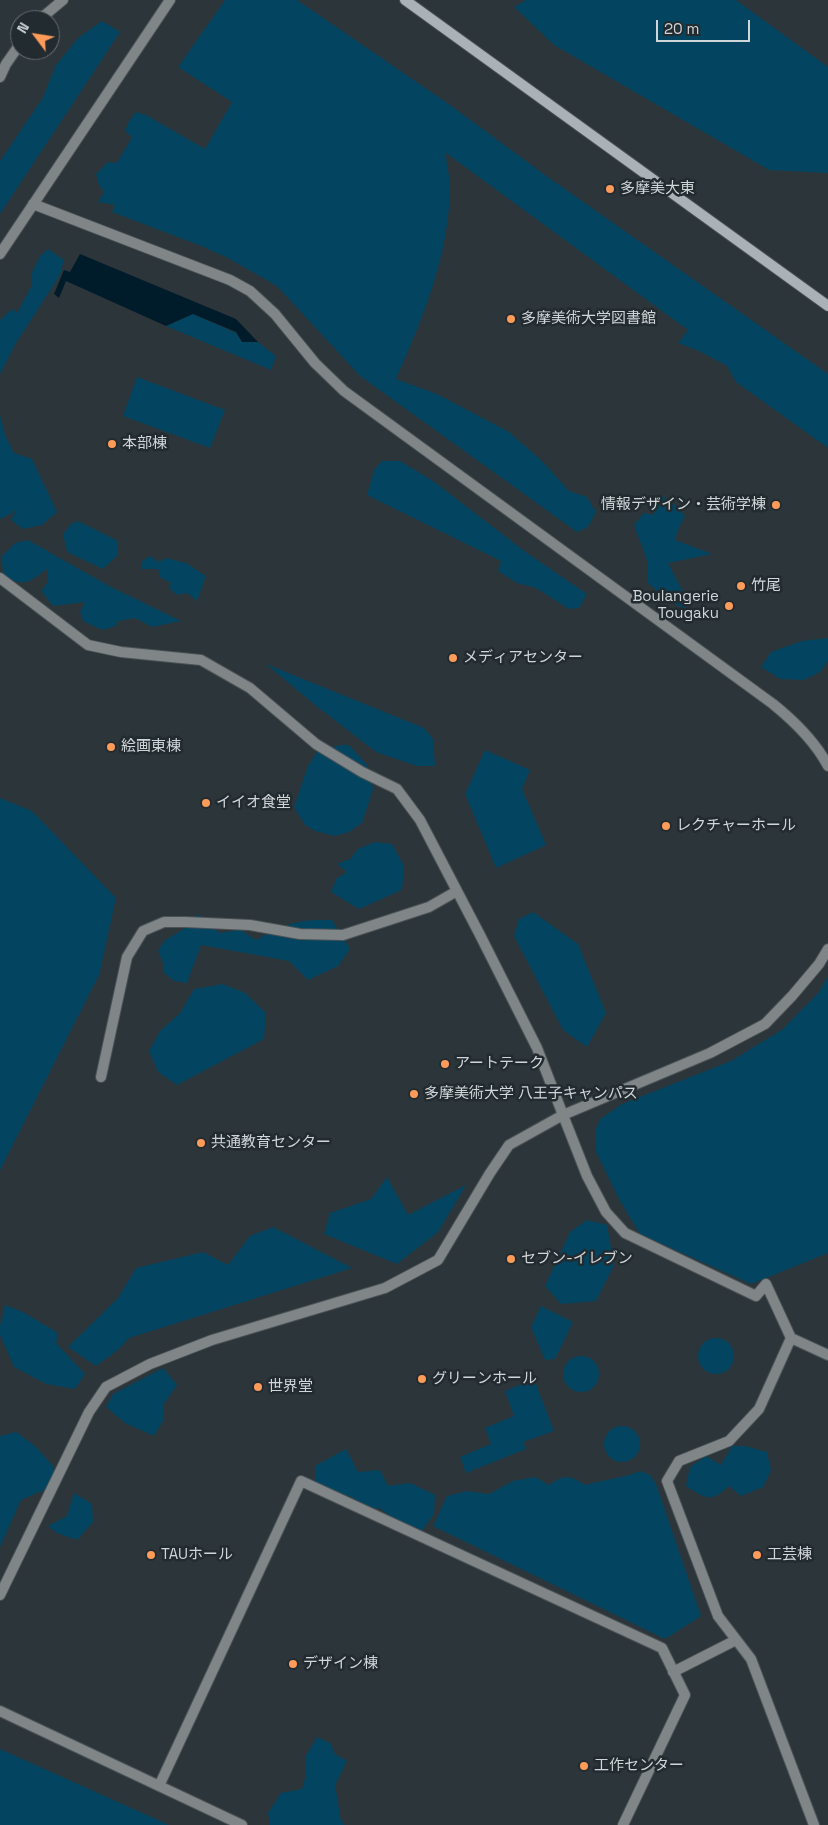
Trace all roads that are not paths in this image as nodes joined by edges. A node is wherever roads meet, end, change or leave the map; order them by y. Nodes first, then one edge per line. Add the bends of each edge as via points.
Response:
1 (63, 0) edge
2 (170, 0) edge
3 (405, 0) edge
4 (51, 10) edge
5 (10, 58) edge
6 (0, 77) edge
7 (33, 204) junction
8 (0, 254) edge
9 (828, 306) edge
10 (0, 578) edge
11 (828, 766) edge
12 (457, 891) junction
13 (828, 949) edge
14 (101, 1077) dead end
15 (563, 1115) junction
16 (791, 1338) junction
17 (828, 1355) edge
18 (0, 1595) edge
19 (736, 1640) junction
20 (673, 1672) junction
21 (0, 1710) edge
22 (159, 1786) junction
23 (242, 1825) edge
24 (622, 1825) edge
25 (814, 1825) edge

1 - 4 lane
2 - 7 lane
3 - 9 street
5 - 6 lane
7 - 8 lane
7 - 11 lane via 230,280 250,291 344,391 772,704 793,721
10 - 12 lane via 88,645 121,652 201,660 250,688 316,744 397,790 420,820
12 - 14 lane via 429,908 343,935 300,934 250,925 185,922 164,922 143,931 127,958
12 - 15 lane via 537,1048
13 - 15 lane via 819,964 765,1024 710,1053
15 - 16 lane via 587,1176 606,1212 625,1233 756,1296 766,1284
15 - 18 lane via 509,1145 438,1260 385,1288 212,1340 150,1364 106,1386 89,1412
16 - 17 lane
16 - 19 lane via 759,1409 729,1442 679,1460 667,1481 718,1616
19 - 20 lane
19 - 25 lane via 751,1659
20 - 22 lane via 662,1648 301,1481
20 - 24 lane via 685,1695
21 - 22 lane
22 - 23 lane

